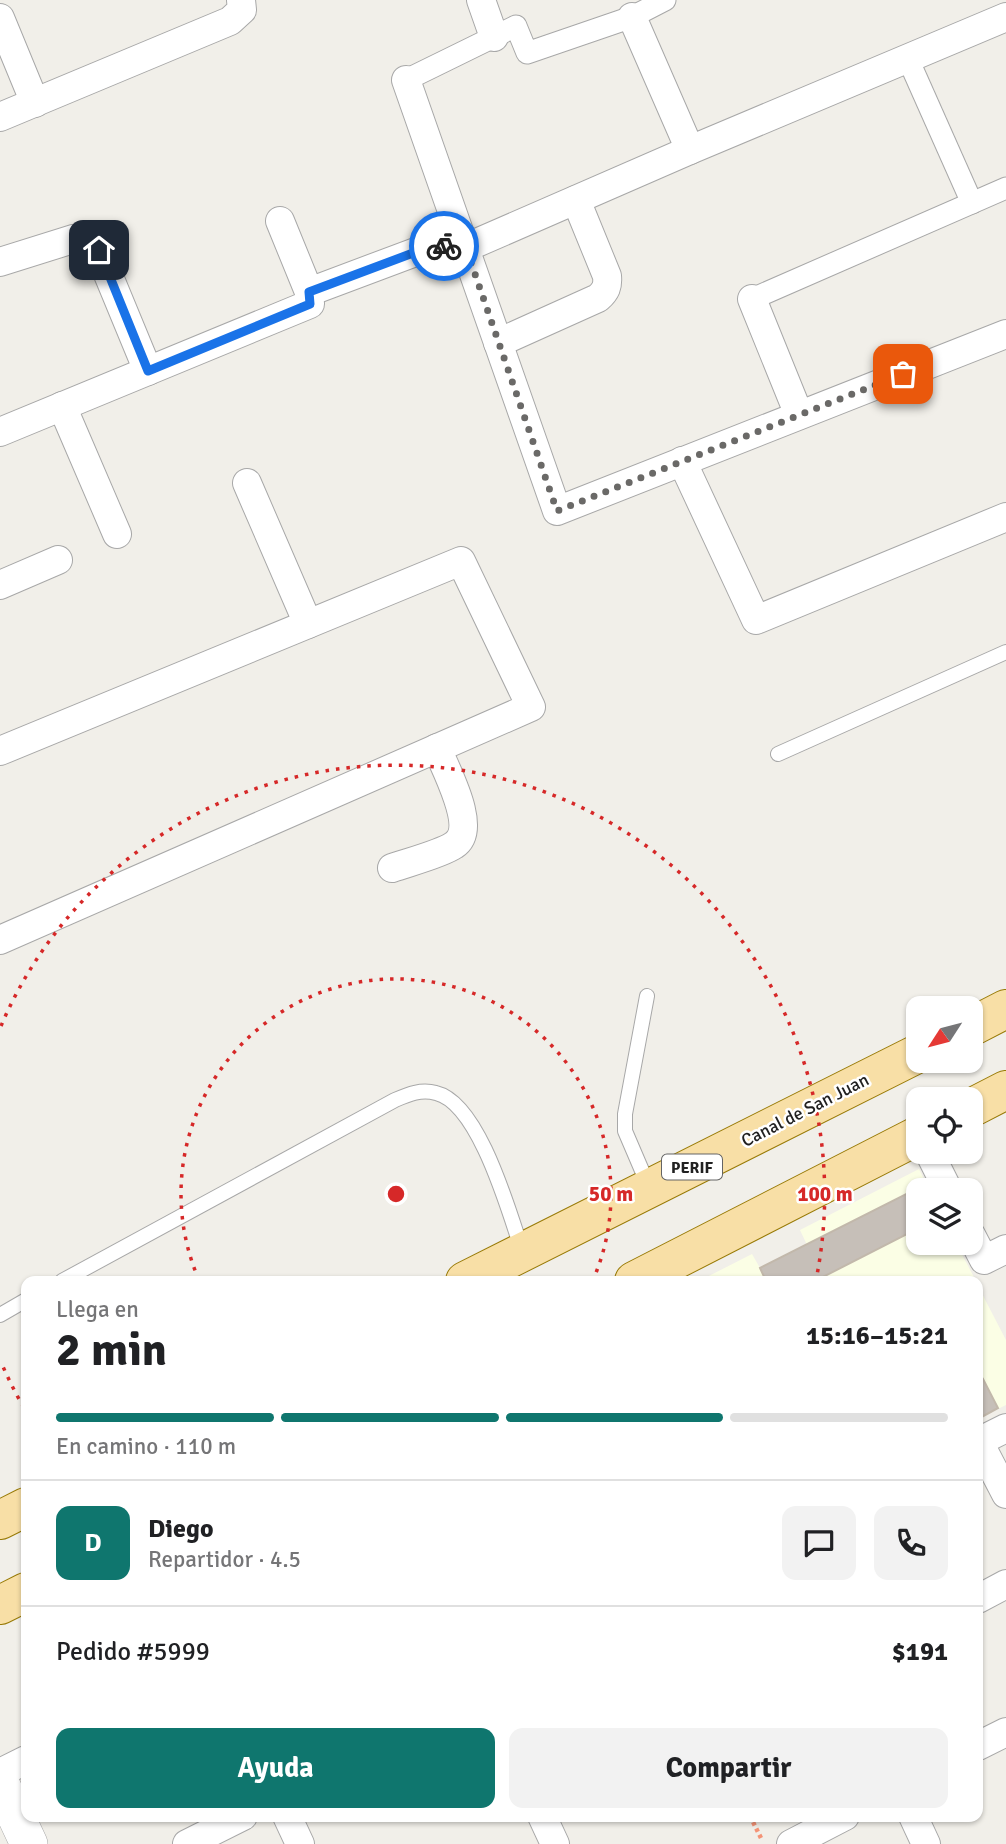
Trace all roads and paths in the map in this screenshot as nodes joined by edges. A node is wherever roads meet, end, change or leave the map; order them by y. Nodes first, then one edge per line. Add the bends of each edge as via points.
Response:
1 (241, 0) edge
2 (481, 0) edge
3 (665, 0) edge
4 (632, 17) junction
5 (1006, 17) edge
6 (0, 18) edge
7 (494, 37) junction
8 (908, 59) junction
9 (406, 79) joint
10 (35, 103) junction
11 (0, 117) edge
12 (690, 149) junction
13 (1006, 188) edge
14 (576, 200) junction
15 (972, 202) junction
16 (280, 221) dead end
17 (466, 248) junction
18 (0, 262) edge
19 (309, 292) junction
20 (752, 299) joint
21 (1006, 334) edge
22 (498, 343) junction
23 (148, 371) junction
24 (61, 406) junction
25 (799, 415) junction
26 (0, 432) edge
27 (682, 461) junction
28 (247, 483) dead end
29 (1006, 517) edge
30 (117, 534) dead end
31 (58, 560) dead end
32 (0, 584) edge
33 (308, 624) junction
34 (1006, 652) edge
35 (437, 748) junction
36 (0, 751) edge
37 (778, 754) dead end
38 (392, 868) dead end
39 (0, 940) edge
40 (647, 996) dead end
41 (1006, 1009) edge
42 (984, 1020) edge
43 (906, 1060) edge
44 (1006, 1090) edge
45 (983, 1102) edge
46 (906, 1142) edge
47 (650, 1188) junction
48 (1006, 1249) edge
49 (523, 1252) junction
50 (981, 1255) edge
51 (71, 1276) edge
52 (476, 1276) edge
53 (647, 1276) edge
54 (21, 1303) edge
55 (0, 1315) edge
56 (1006, 1428) edge
57 (983, 1440) edge
58 (983, 1451) edge
59 (1006, 1494) edge
60 (1006, 1584) edge
61 (21, 1594) edge
62 (983, 1596) edge
63 (0, 1605) edge
64 (1006, 1732) edge
65 (983, 1744) edge
66 (21, 1762) edge
67 (0, 1773) edge
68 (0, 1782) edge
69 (231, 1822) edge
70 (290, 1822) edge
71 (545, 1822) edge
72 (754, 1822) edge
73 (833, 1822) edge
74 (916, 1822) edge
75 (29, 1844) edge
76 (187, 1844) edge
77 (300, 1844) edge
78 (555, 1844) edge
79 (764, 1844) edge
80 (791, 1844) edge
81 (926, 1844) edge

1 - 10 street via 242,10 229,21
2 - 7 street
3 - 4 street
4 - 7 street via 527,53 516,26
4 - 12 street
5 - 8 street
6 - 10 street
7 - 9 street
8 - 12 street
8 - 15 street
9 - 17 street
10 - 11 street
12 - 14 street
13 - 15 street
14 - 17 street
14 - 22 street via 607,276 605,292
15 - 20 street
16 - 19 street
17 - 19 street via 429,247
17 - 22 street
18 - 23 street via 88,238 99,250
19 - 23 street via 310,304
20 - 25 street
21 - 25 street
22 - 27 street via 557,511
23 - 24 street
24 - 26 street
24 - 30 street
25 - 27 street
27 - 29 street via 756,620
28 - 33 street
31 - 32 street
33 - 35 street via 461,561 531,707
33 - 36 street
34 - 37 lane
35 - 38 street via 464,816 464,832 456,844
35 - 39 street
40 - 47 lane via 625,1131
41 - 42 main road
43 - 47 main road, Canal de San Juan / PERIF
44 - 45 main road
46 - 53 main road
47 - 49 main road, Canal de San Juan / PERIF
48 - 50 street via 984,1260
49 - 51 lane via 487,1152 461,1110 439,1093 417,1091
49 - 52 main road, Canal de San Juan / PERIF
54 - 55 lane
56 - 57 street
58 - 59 street
60 - 62 street
61 - 63 main road
64 - 65 street
66 - 67 street
68 - 75 street
69 - 76 street
70 - 77 street
71 - 78 street
72 - 79 path
73 - 80 street
74 - 81 street

